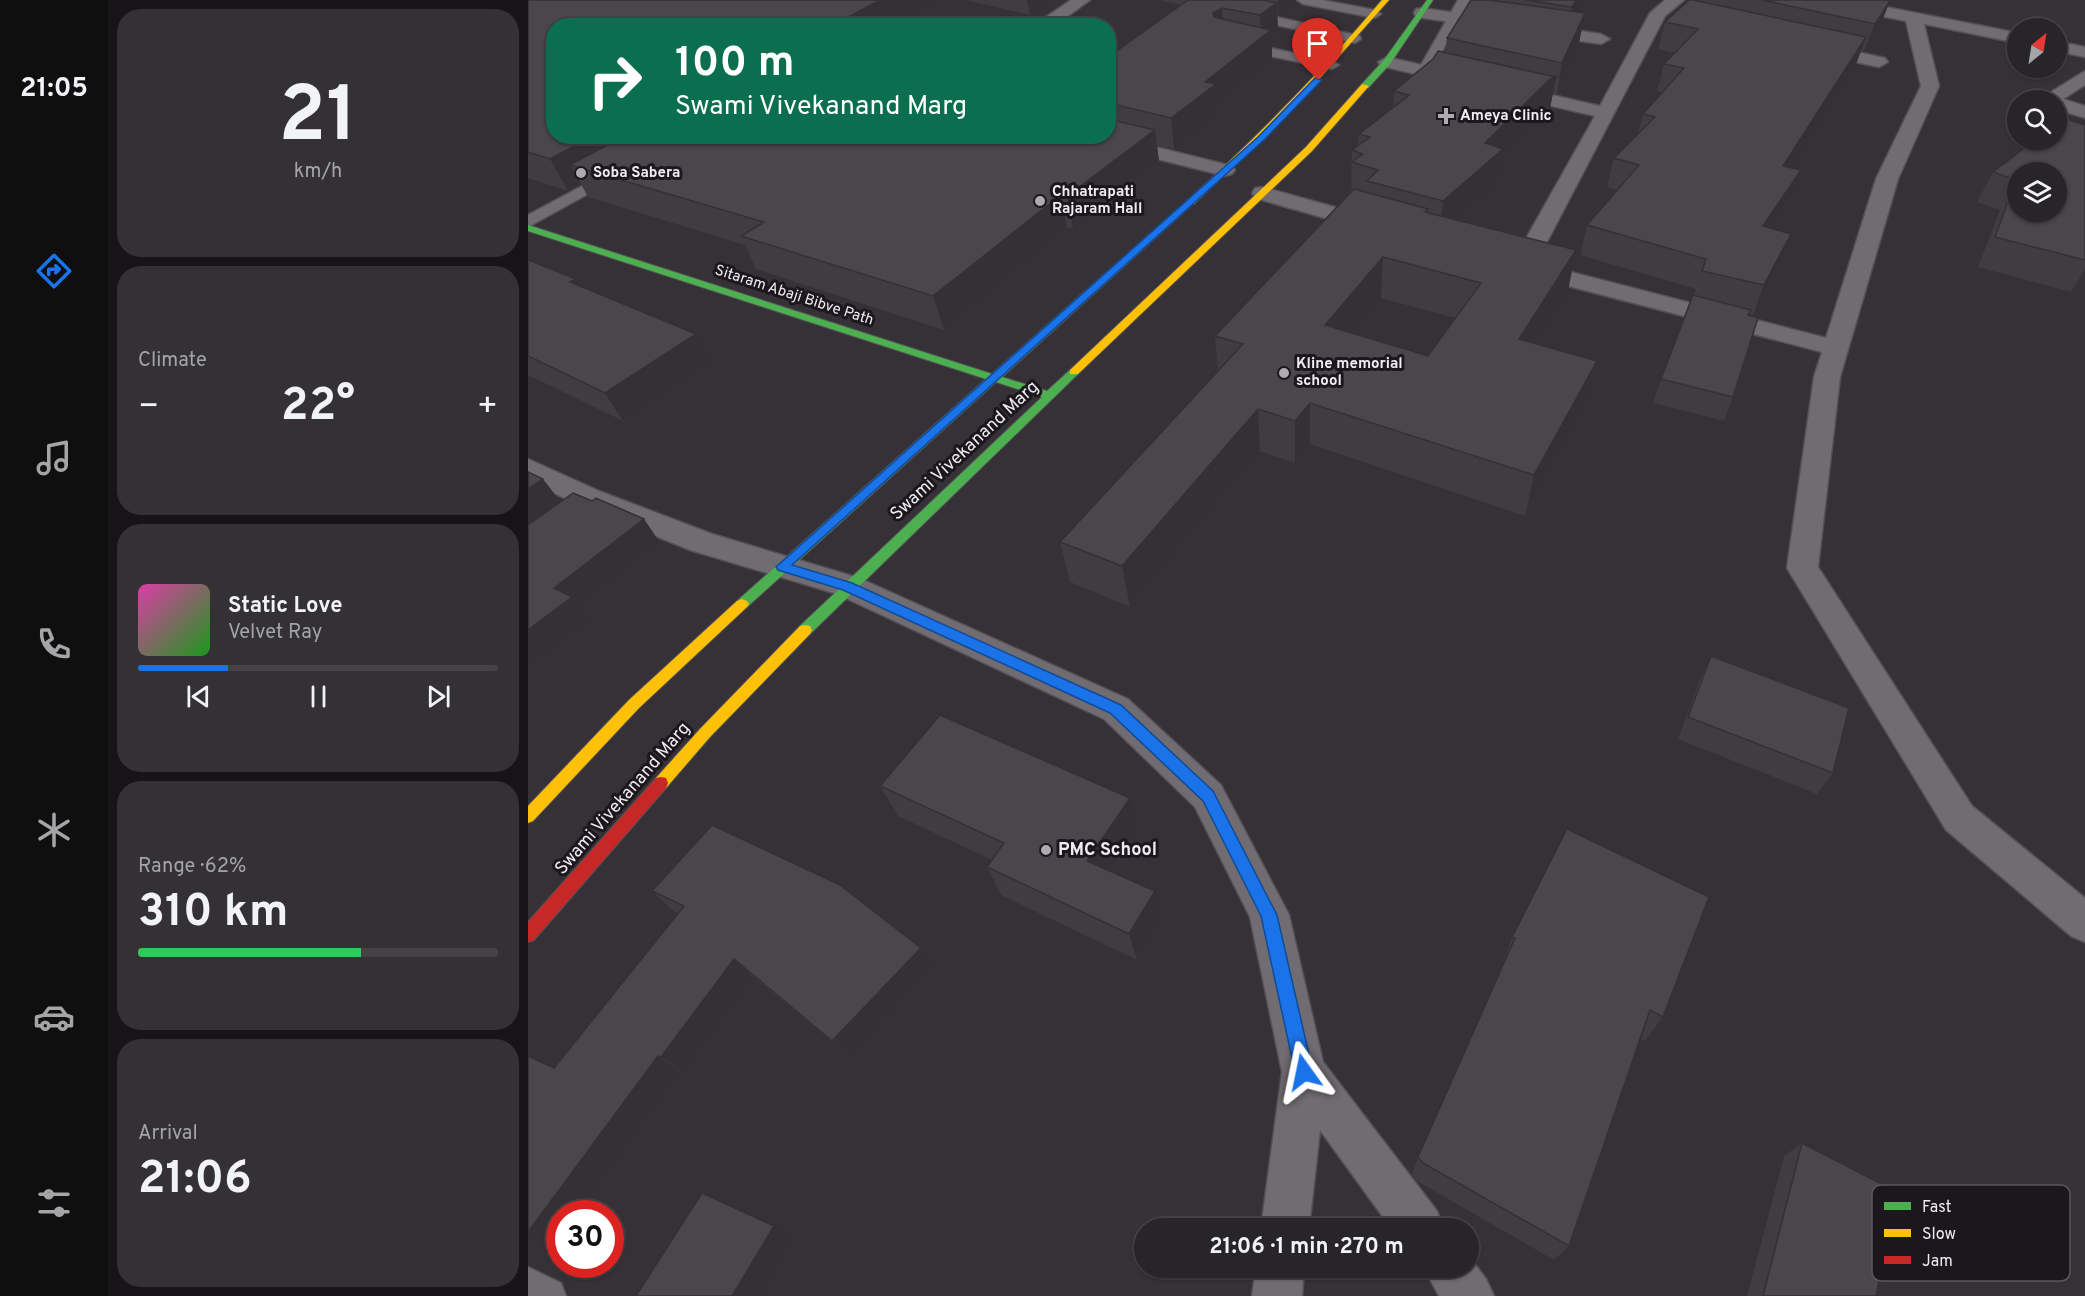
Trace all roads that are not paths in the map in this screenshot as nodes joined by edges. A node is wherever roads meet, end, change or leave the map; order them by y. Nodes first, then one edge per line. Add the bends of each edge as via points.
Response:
1 (1082, 0) edge
2 (1303, 0) edge
3 (1386, 0) edge
4 (1464, 0) edge
5 (1676, 0) edge
6 (1824, 0) edge
7 (1426, 7) edge
8 (1242, 13) edge
9 (1658, 13) junction
10 (1375, 14) junction
11 (1914, 17) junction
12 (1054, 18) edge
13 (1454, 18) junction
14 (1681, 18) edge
15 (2007, 36) edge
16 (1355, 39) junction
17 (1601, 39) dead end
18 (1223, 43) edge
19 (1798, 44) edge
20 (2067, 48) edge
21 (2085, 52) edge
22 (1387, 62) junction
23 (1879, 62) dead end
24 (1332, 65) junction
25 (1424, 72) junction
26 (2085, 77) edge
27 (2064, 90) edge
28 (2067, 106) edge
29 (2085, 112) edge
30 (1606, 113) junction
31 (1116, 143) edge
32 (627, 167) edge
33 (1225, 170) junction
34 (1263, 193) junction
35 (528, 222) edge
36 (528, 228) edge
37 (1390, 230) edge
38 (1836, 348) junction
39 (993, 377) junction
40 (1050, 396) junction
41 (528, 469) edge
42 (589, 498) junction
43 (563, 517) edge
44 (782, 567) junction
45 (848, 586) junction
46 (528, 816) edge
47 (2085, 923) edge
48 (528, 934) edge
49 (1304, 1072) junction
50 (1286, 1218) edge
51 (1413, 1218) edge
52 (1279, 1278) edge
53 (1456, 1278) edge
54 (528, 1285) edge
55 (548, 1296) edge
56 (1277, 1296) edge
57 (1469, 1296) edge

1 - 12 street
2 - 10 lane
3 - 10 main road, Swami Vivekanand Marg
4 - 13 lane
5 - 9 street
6 - 11 street
7 - 13 street
7 - 22 main road, Swami Vivekanand Marg
8 - 16 lane
9 - 14 street
9 - 30 street
10 - 16 main road, Swami Vivekanand Marg
11 - 15 street
11 - 38 street via 1930,86 1887,178
13 - 17 street
13 - 25 lane
16 - 24 main road, Swami Vivekanand Marg
18 - 24 lane
19 - 23 street
20 - 21 street
22 - 25 street
22 - 34 main road, Swami Vivekanand Marg via 1309,149
24 - 33 main road, Swami Vivekanand Marg
25 - 30 street
26 - 27 street
28 - 29 street
30 - 38 street via 1511,264
31 - 33 street
32 - 35 lane
33 - 39 main road, Swami Vivekanand Marg
34 - 37 street
34 - 40 main road, Swami Vivekanand Marg
36 - 39 main road, Sitaram Abaji Bibve Path
38 - 47 street via 1827,377 1802,568 1959,818
39 - 40 main road, Sitaram Abaji Bibve Path
39 - 44 main road, Swami Vivekanand Marg
40 - 45 main road, Swami Vivekanand Marg
41 - 42 street
42 - 43 street
42 - 44 street via 701,542
44 - 45 street
44 - 46 main road, Swami Vivekanand Marg via 634,704
45 - 48 main road, Swami Vivekanand Marg via 705,733
45 - 49 street via 1116,709 1208,796 1269,915
49 - 50 street
49 - 51 street
52 - 56 street
53 - 57 street
54 - 55 lane

